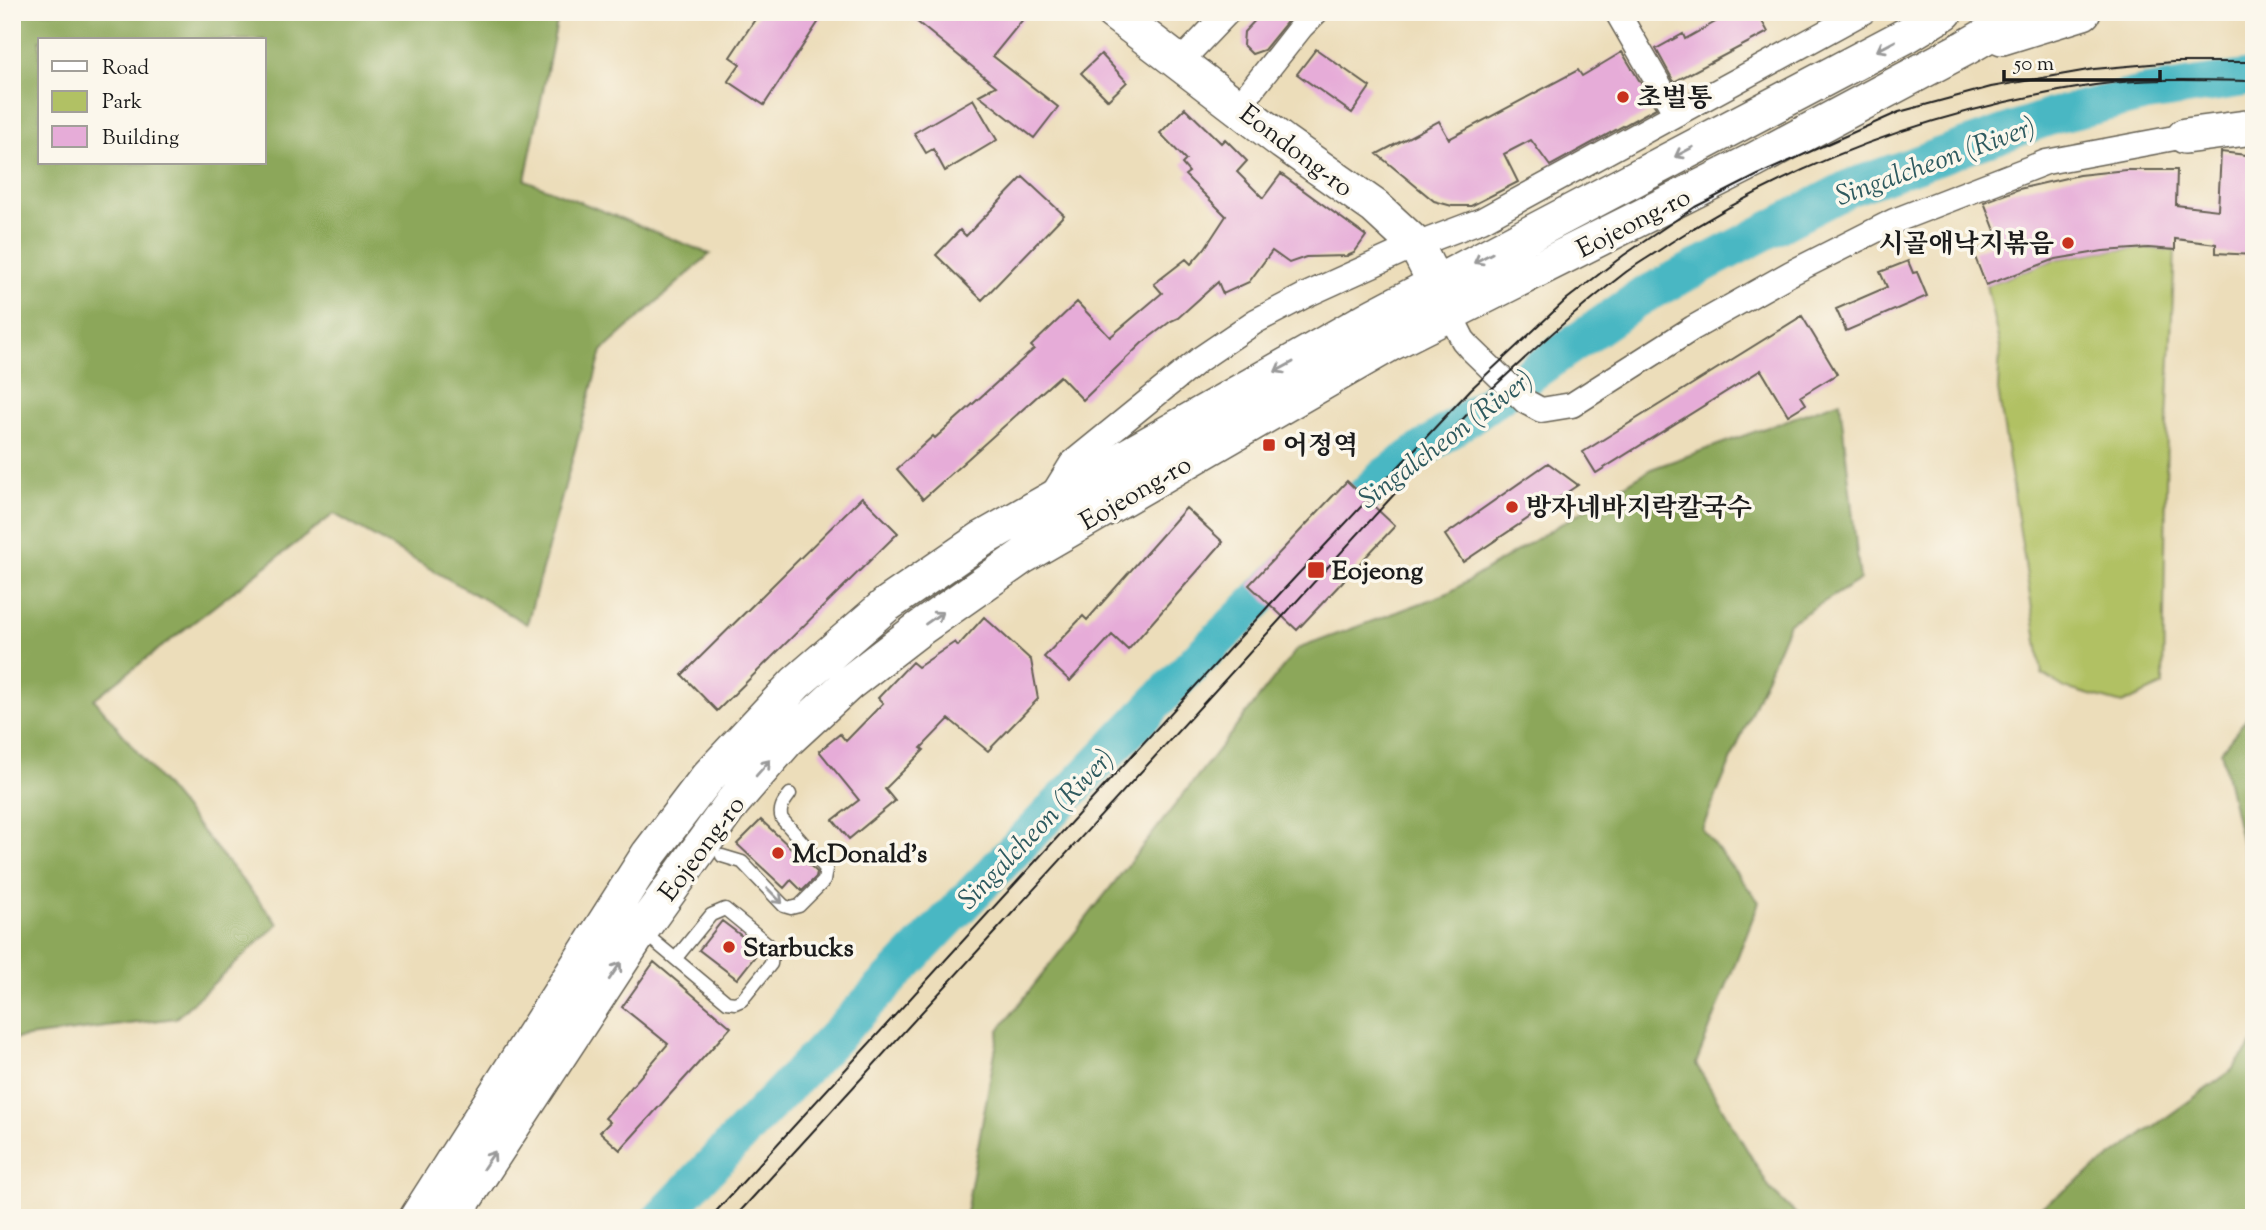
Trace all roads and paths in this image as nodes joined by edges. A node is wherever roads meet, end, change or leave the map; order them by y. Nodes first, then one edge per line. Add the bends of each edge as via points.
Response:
1 (1113, 12) edge
2 (1228, 12) edge
3 (1316, 12) edge
4 (1617, 12) edge
5 (1863, 12) edge
6 (1945, 12) edge
7 (2027, 12) edge
8 (2083, 12) edge
9 (1830, 20) edge
10 (1965, 48) junction
11 (1179, 63) junction
12 (1238, 107) junction
13 (1676, 114) junction
14 (2254, 127) edge
15 (2185, 136) joint
16 (1416, 245) junction
17 (1436, 282) junction
18 (1450, 314) junction
19 (1050, 499) junction
20 (790, 794) dead end
21 (722, 856) dead end
22 (641, 930) junction
23 (676, 958) junction
24 (417, 1218) edge
25 (452, 1218) edge

1 - 11 main road, Eondong-ro
2 - 11 street
3 - 12 street
4 - 13 street
5 - 9 street
6 -> 17 main road, Eojeong-ro
7 - 10 main road, Eojeong-ro
8 - 10 main road
9 - 13 street
10 - 18 main road, Eojeong-ro
11 - 12 main road, Eondong-ro
12 - 16 main road, Eondong-ro via 1375,207
13 - 16 street via 1482,219
14 - 15 main road
15 - 18 street via 2046,162 1894,221 1693,328 1572,405 1541,410 1526,402 1463,340
16 - 17 main road, Eondong-ro
16 - 19 street via 1276,310 1211,351 1072,463
17 - 18 main road, Eondong-ro
17 -> 19 main road, Eojeong-ro
22 -> 18 main road, Eojeong-ro via 733,802 786,741 849,682 1024,556 1389,344
19 - 24 main road, Eojeong-ro via 886,605 796,683 707,778 615,904
21 -> 20 lane via 742,862 785,906 799,906 824,881 826,869 782,819 782,805
22 - 23 lane
25 -> 22 main road, Eojeong-ro
23 - 23 lane via 711,915 725,909 768,944 772,957 771,964 735,1003 727,1002

